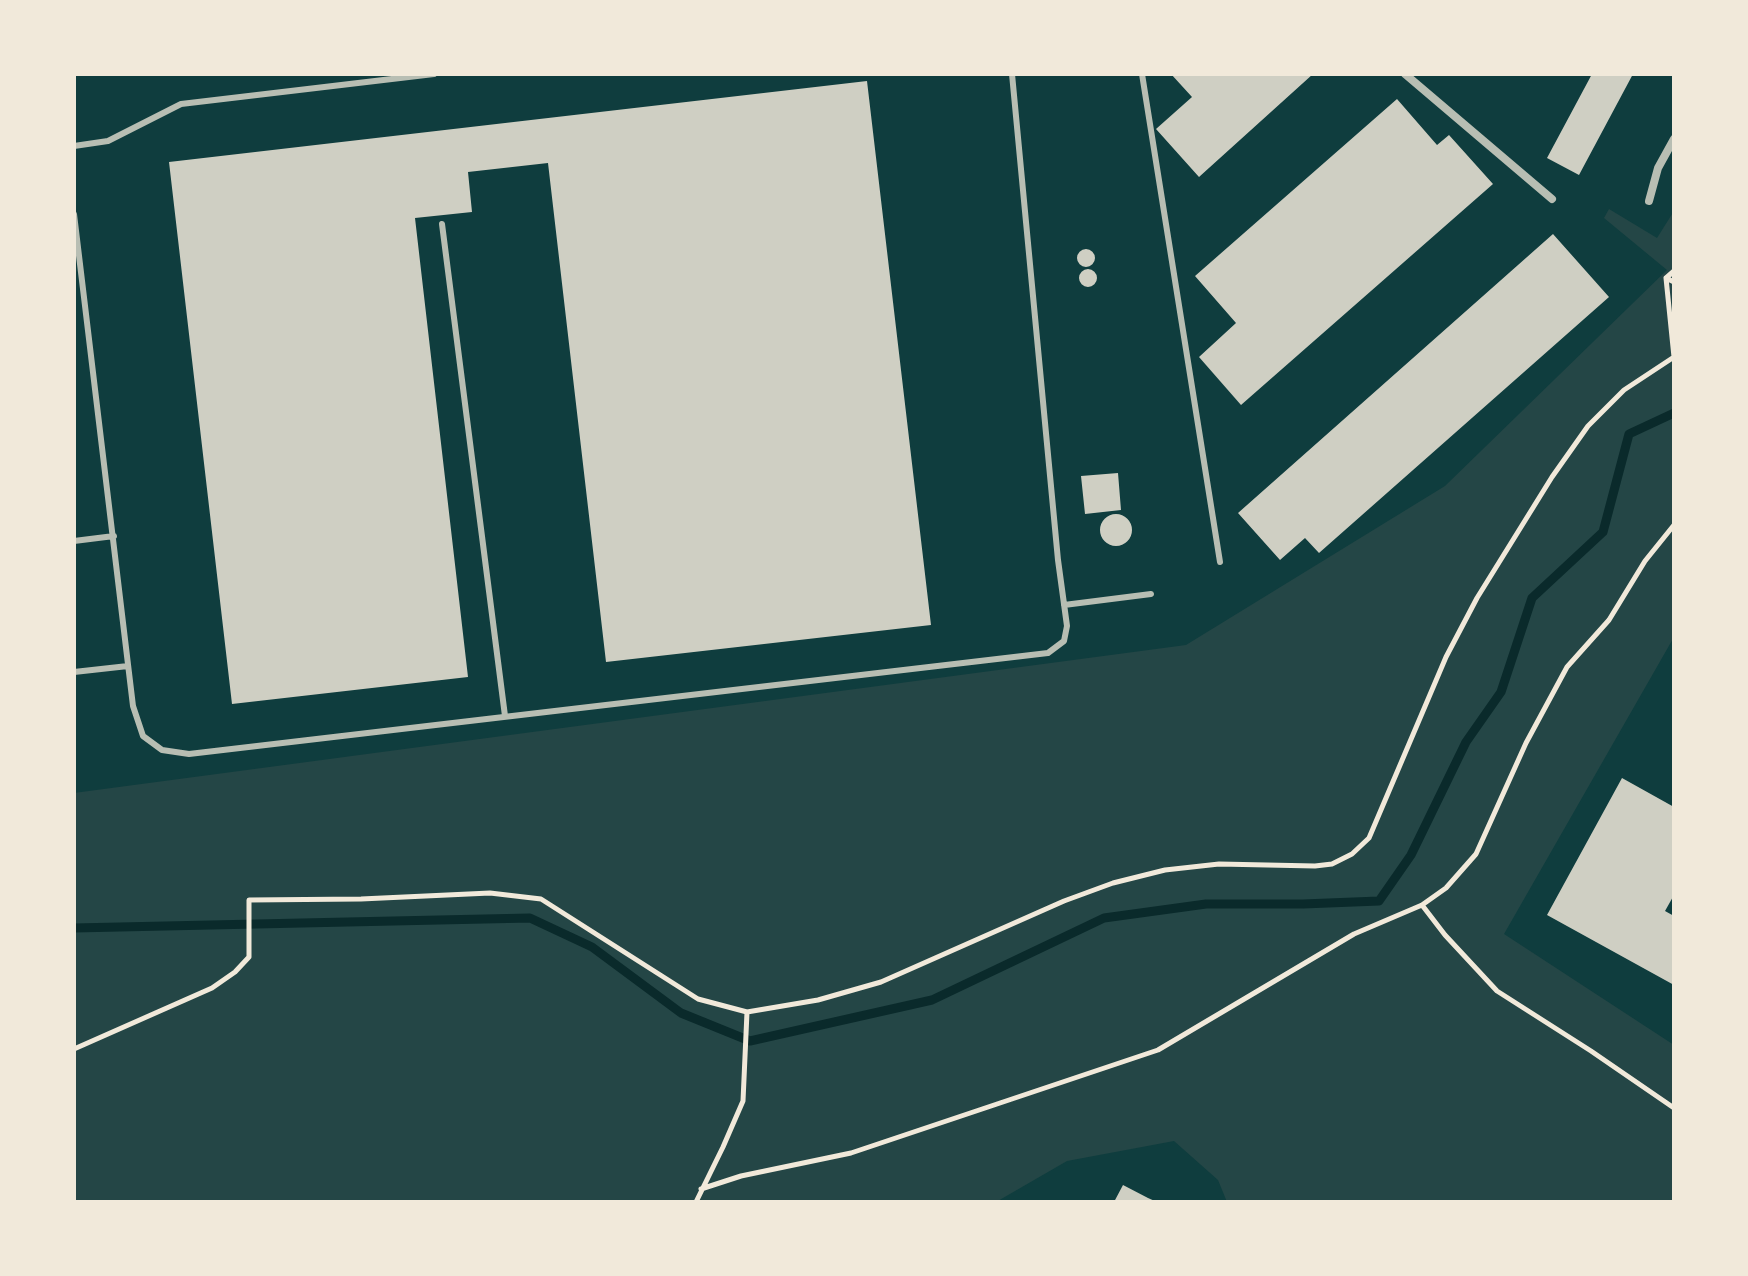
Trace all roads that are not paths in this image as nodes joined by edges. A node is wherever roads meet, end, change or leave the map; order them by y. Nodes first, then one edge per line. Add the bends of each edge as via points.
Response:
1 (434, 74) edge
2 (1012, 74) edge
3 (1142, 74) edge
4 (1405, 74) edge
5 (417, 75) edge
6 (1674, 139) edge
7 (74, 146) edge
8 (1552, 199) dead end
9 (1649, 201) dead end
10 (74, 214) edge
11 (442, 224) dead end
12 (114, 536) junction
13 (74, 541) edge
14 (1220, 562) dead end
15 (1151, 594) dead end
16 (1064, 605) junction
17 (128, 666) junction
18 (74, 672) edge
19 (505, 716) junction

1 - 5 lane
2 - 16 lane
3 - 14 lane
4 - 8 street
5 - 7 lane via 181,104 108,141
6 - 9 street
10 - 12 lane
11 - 19 lane
12 - 13 lane
12 - 17 lane
15 - 16 lane
16 - 19 lane via 1064,641 1048,653
17 - 18 lane
17 - 19 lane via 143,736 162,750 189,754

